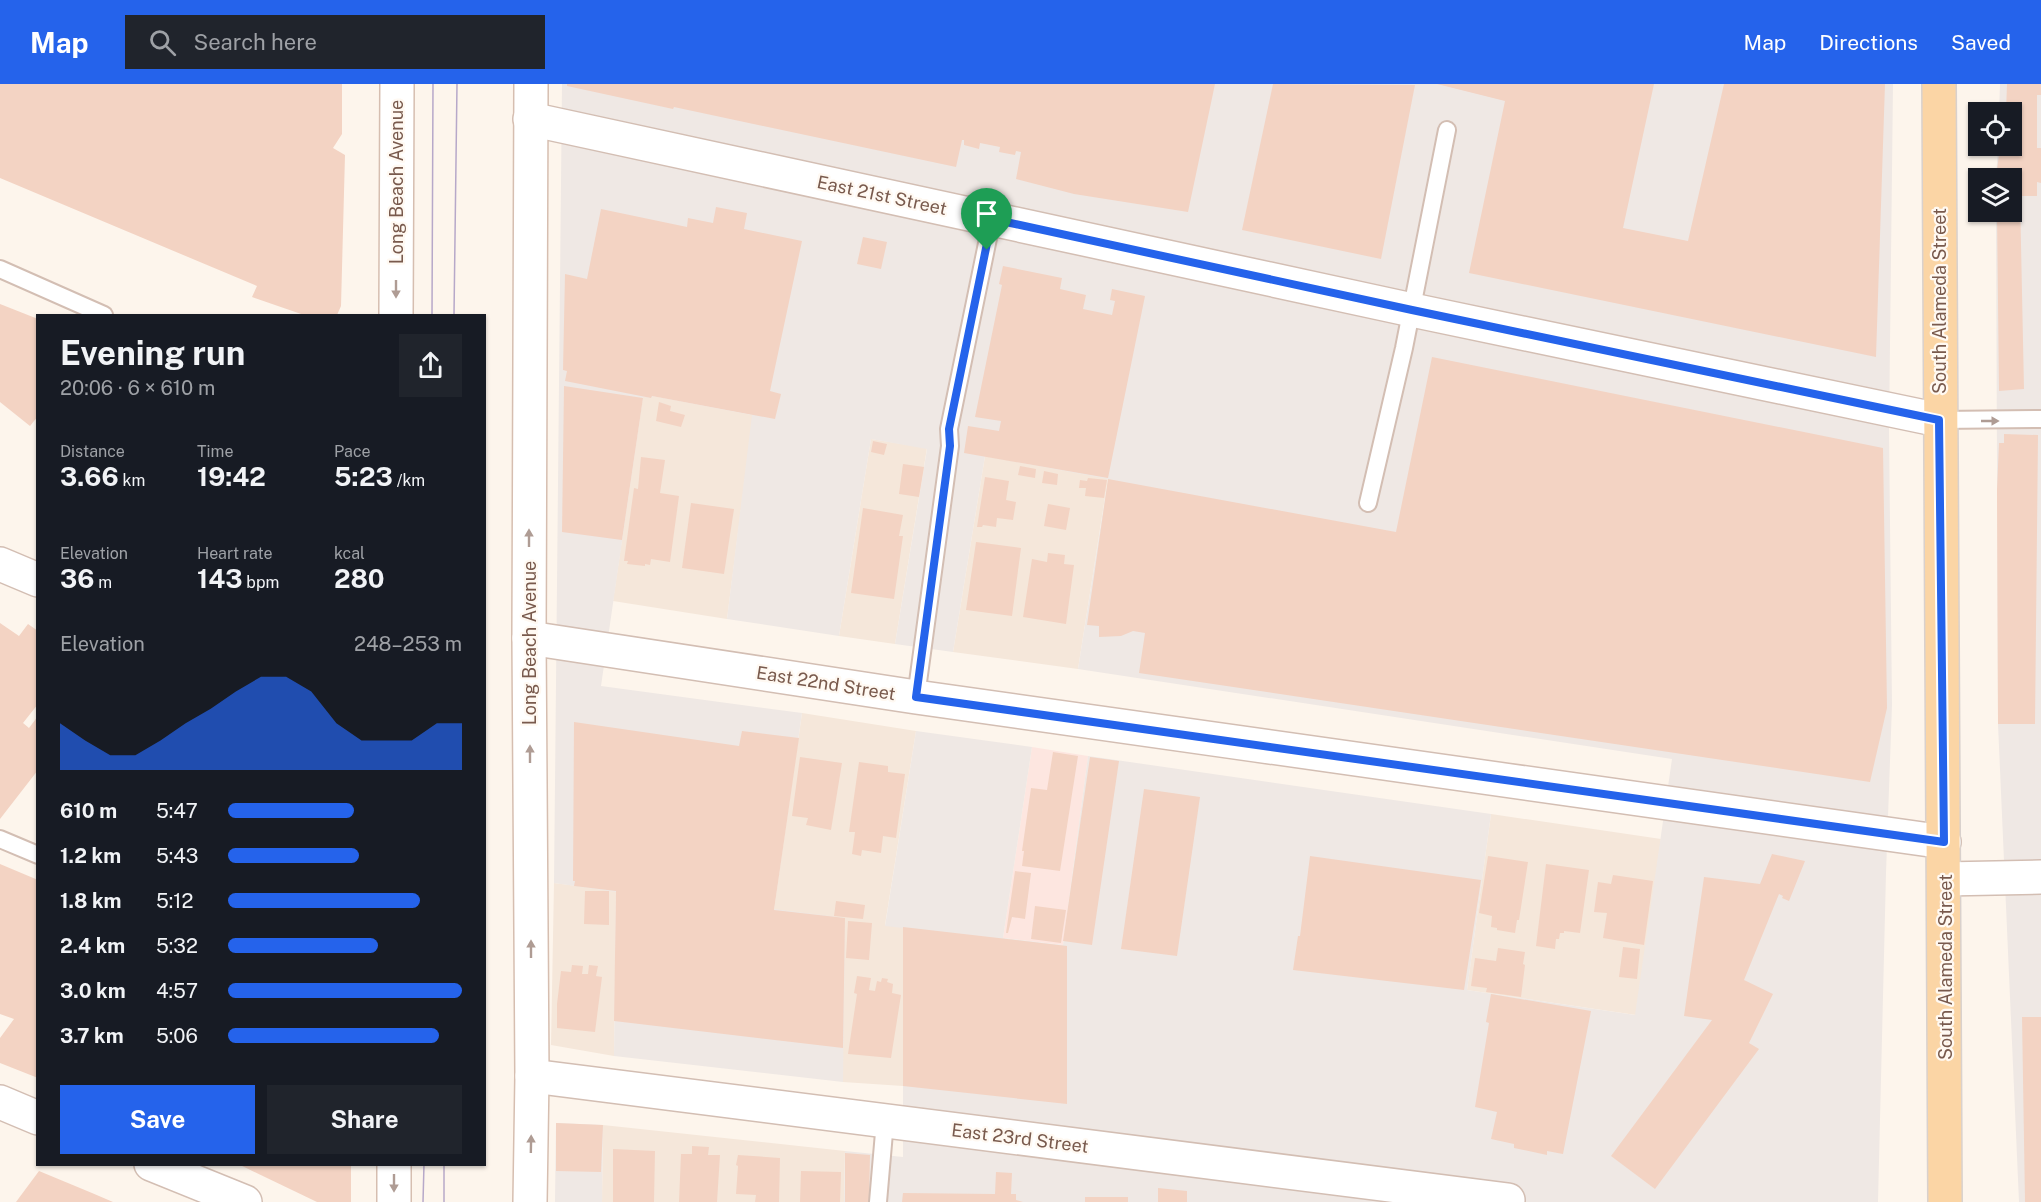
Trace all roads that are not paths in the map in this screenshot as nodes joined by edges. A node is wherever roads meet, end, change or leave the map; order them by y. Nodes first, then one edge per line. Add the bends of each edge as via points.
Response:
1 (397, 84) edge
2 (531, 84) edge
3 (1939, 84) edge
4 (530, 118) junction
5 (1447, 130) dead end
6 (992, 219) junction
7 (0, 269) edge
8 (1412, 310) junction
9 (102, 314) edge
10 (396, 314) edge
11 (2041, 419) edge
12 (1939, 420) junction
13 (1368, 502) dead end
14 (0, 564) edge
15 (36, 579) edge
16 (529, 638) junction
17 (916, 697) junction
18 (0, 839) edge
19 (1944, 842) junction
20 (36, 854) edge
21 (2041, 877) edge
22 (1944, 879) junction
23 (532, 1076) junction
24 (0, 1102) edge
25 (36, 1117) edge
26 (885, 1121) junction
27 (157, 1166) edge
28 (394, 1166) edge
29 (1508, 1200) dead end
30 (245, 1202) edge
31 (394, 1202) edge
32 (530, 1202) edge
33 (878, 1202) edge
34 (1946, 1202) edge

1 -> 10 street, Long Beach Avenue
2 - 4 street, Long Beach Avenue
3 - 12 main road, South Alameda Street
4 - 6 street, East 21st Street
16 -> 4 street, Long Beach Avenue
5 - 8 lane
6 - 8 street, East 21st Street
6 - 17 lane via 949,429 950,446
7 - 9 lane
8 - 12 street, East 21st Street
8 - 13 lane
12 -> 11 lane
12 - 19 main road, South Alameda Street
14 - 15 street
16 - 17 street, East 22nd Street
23 -> 16 street, Long Beach Avenue
17 - 19 street, East 22nd Street
18 - 20 lane
19 - 22 main road, South Alameda Street
21 - 22 street
22 - 34 main road, South Alameda Street
23 - 26 street, East 23rd Street
32 -> 23 street, Long Beach Avenue
24 - 25 street
26 - 29 street, East 23rd Street
26 - 33 lane
27 - 30 street
28 -> 31 street

